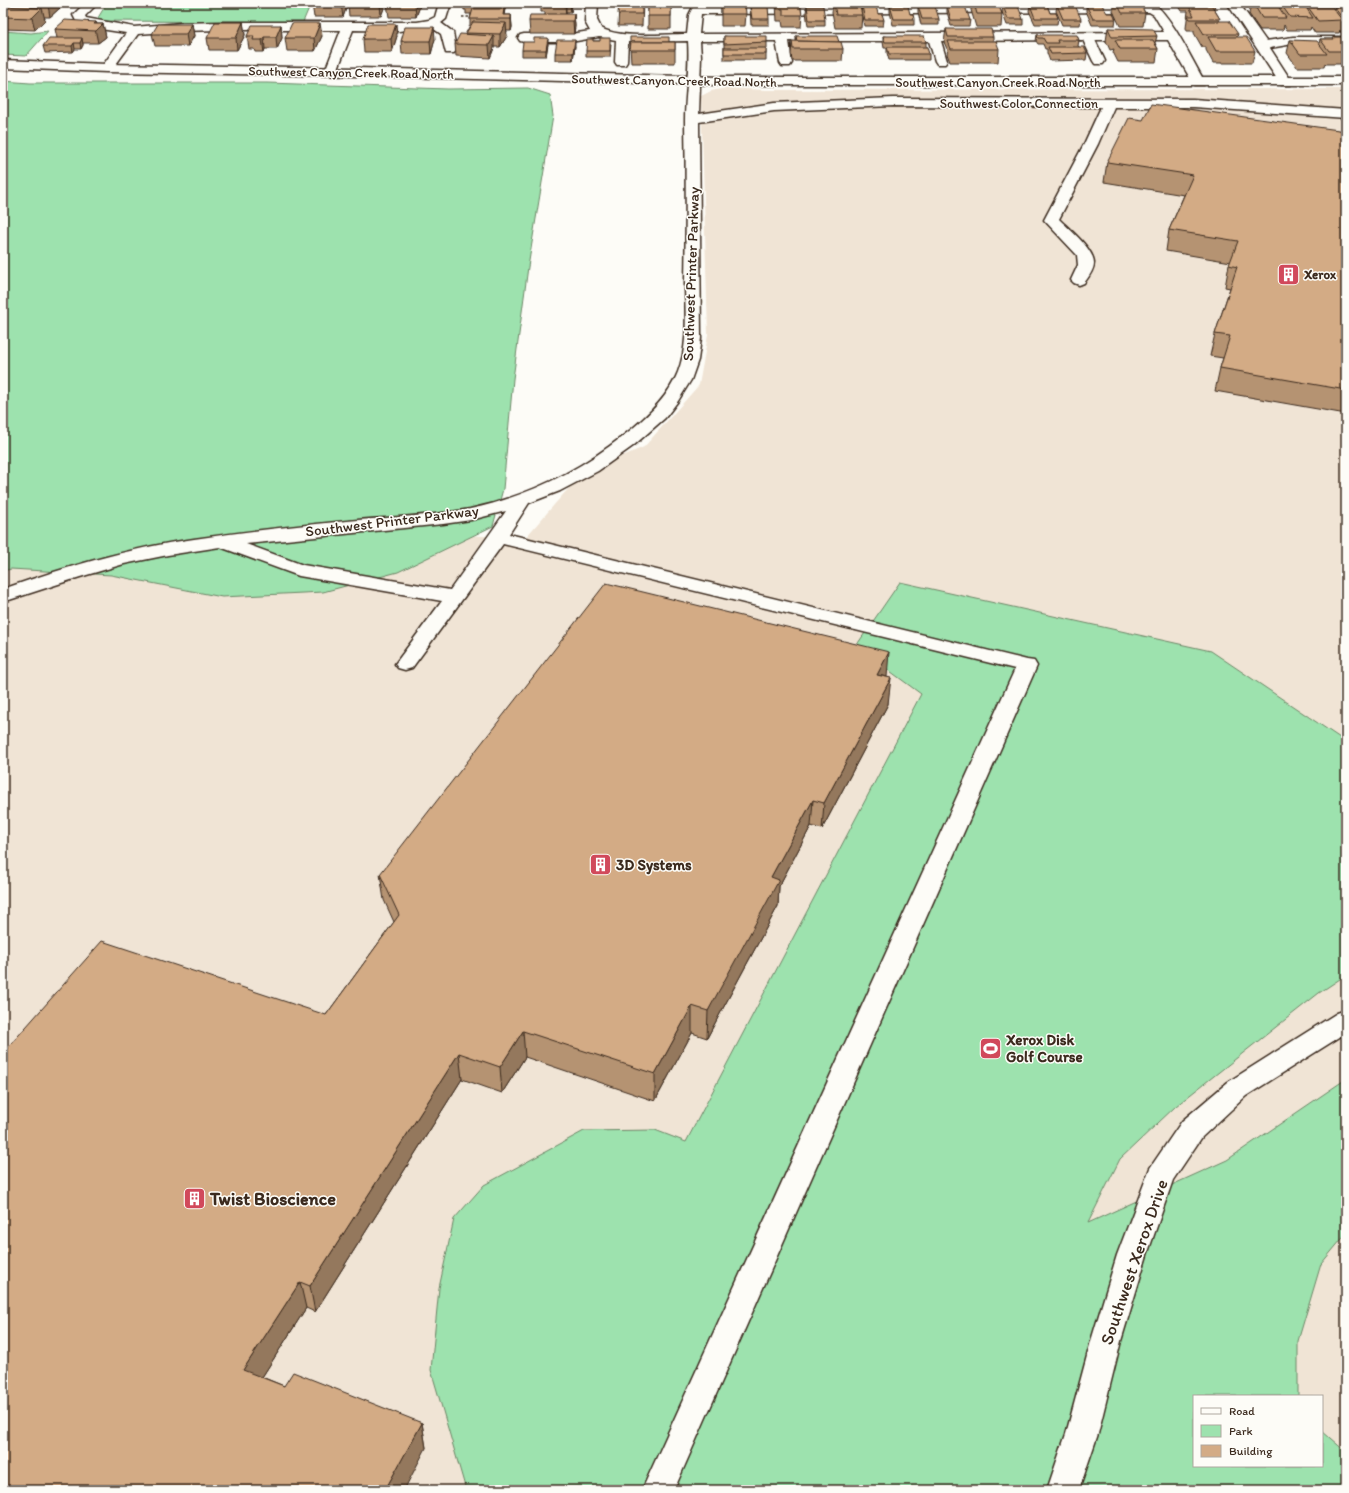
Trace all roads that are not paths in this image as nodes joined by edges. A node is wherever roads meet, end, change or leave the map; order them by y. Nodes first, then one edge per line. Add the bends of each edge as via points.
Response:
1 (92, 3) edge
2 (445, 3) edge
3 (592, 3) edge
4 (1232, 3) edge
5 (698, 6) edge
6 (1150, 6) edge
7 (433, 23) junction
8 (348, 27) junction
9 (134, 31) junction
10 (600, 33) junction
11 (1171, 36) junction
12 (622, 37) junction
13 (934, 37) junction
14 (1088, 37) junction
15 (524, 38) dead end
16 (694, 38) junction
17 (782, 38) junction
18 (1346, 41) edge
19 (1263, 46) junction
20 (450, 50) dead end
21 (941, 61) dead end
22 (1099, 61) dead end
23 (621, 62) dead end
24 (786, 63) dead end
25 (3, 64) edge
26 (107, 68) junction
27 (331, 71) junction
28 (692, 81) junction
29 (1199, 82) junction
30 (1286, 82) junction
31 (1346, 82) edge
32 (1109, 103) junction
33 (1346, 114) edge
34 (692, 118) junction
35 (1079, 280) dead end
36 (522, 500) junction
37 (498, 537) junction
38 (221, 541) junction
39 (3, 596) edge
40 (455, 597) junction
41 (405, 664) dead end
42 (1346, 1020) edge
43 (658, 1490) edge
44 (1063, 1490) edge

1 - 9 street via 79,15 81,20 88,24
2 - 7 street via 440,19
3 - 10 street via 591,22
4 - 19 street
5 - 6 street
5 - 16 street, Southwest Printer Parkway via 693,26
6 - 11 street via 1164,22
7 - 8 street via 418,26
7 - 20 street via 447,32
8 - 9 street via 214,26
8 - 27 street
9 - 26 street
10 - 12 street
10 - 15 street via 571,38
11 - 14 street
11 - 29 street
12 - 16 street
12 - 23 street
13 - 14 street
13 - 17 street
13 - 21 street
14 - 22 street
16 - 17 street
16 - 28 street, Southwest Printer Parkway via 695,60
17 - 24 street
18 - 19 street via 1286,42
19 - 30 street
25 - 26 street, Southwest Canyon Creek Road North
26 - 27 street, Southwest Canyon Creek Road North
27 - 28 street, Southwest Canyon Creek Road North
28 - 29 street, Southwest Canyon Creek Road North
28 - 34 street, Southwest Printer Parkway
29 - 30 street, Southwest Canyon Creek Road North
30 - 31 street, Southwest Canyon Creek Road North
32 - 33 street, Southwest Color Connection via 1193,103
32 - 34 street, Southwest Color Connection via 893,102 774,107
32 - 35 street via 1091,144 1051,220 1082,251 1086,259 1086,268
34 - 36 street, Southwest Printer Parkway via 692,329 687,374 668,404 612,454 582,473
36 - 37 street
36 - 38 street, Southwest Printer Parkway via 497,508 438,519
37 - 40 street
37 - 43 street via 1027,666
38 - 39 street, Southwest Printer Parkway via 158,551 98,565
38 - 40 street via 299,570
40 - 41 street
42 - 44 street, Southwest Xerox Drive via 1237,1090 1192,1129 1160,1176 1132,1255 1082,1434

